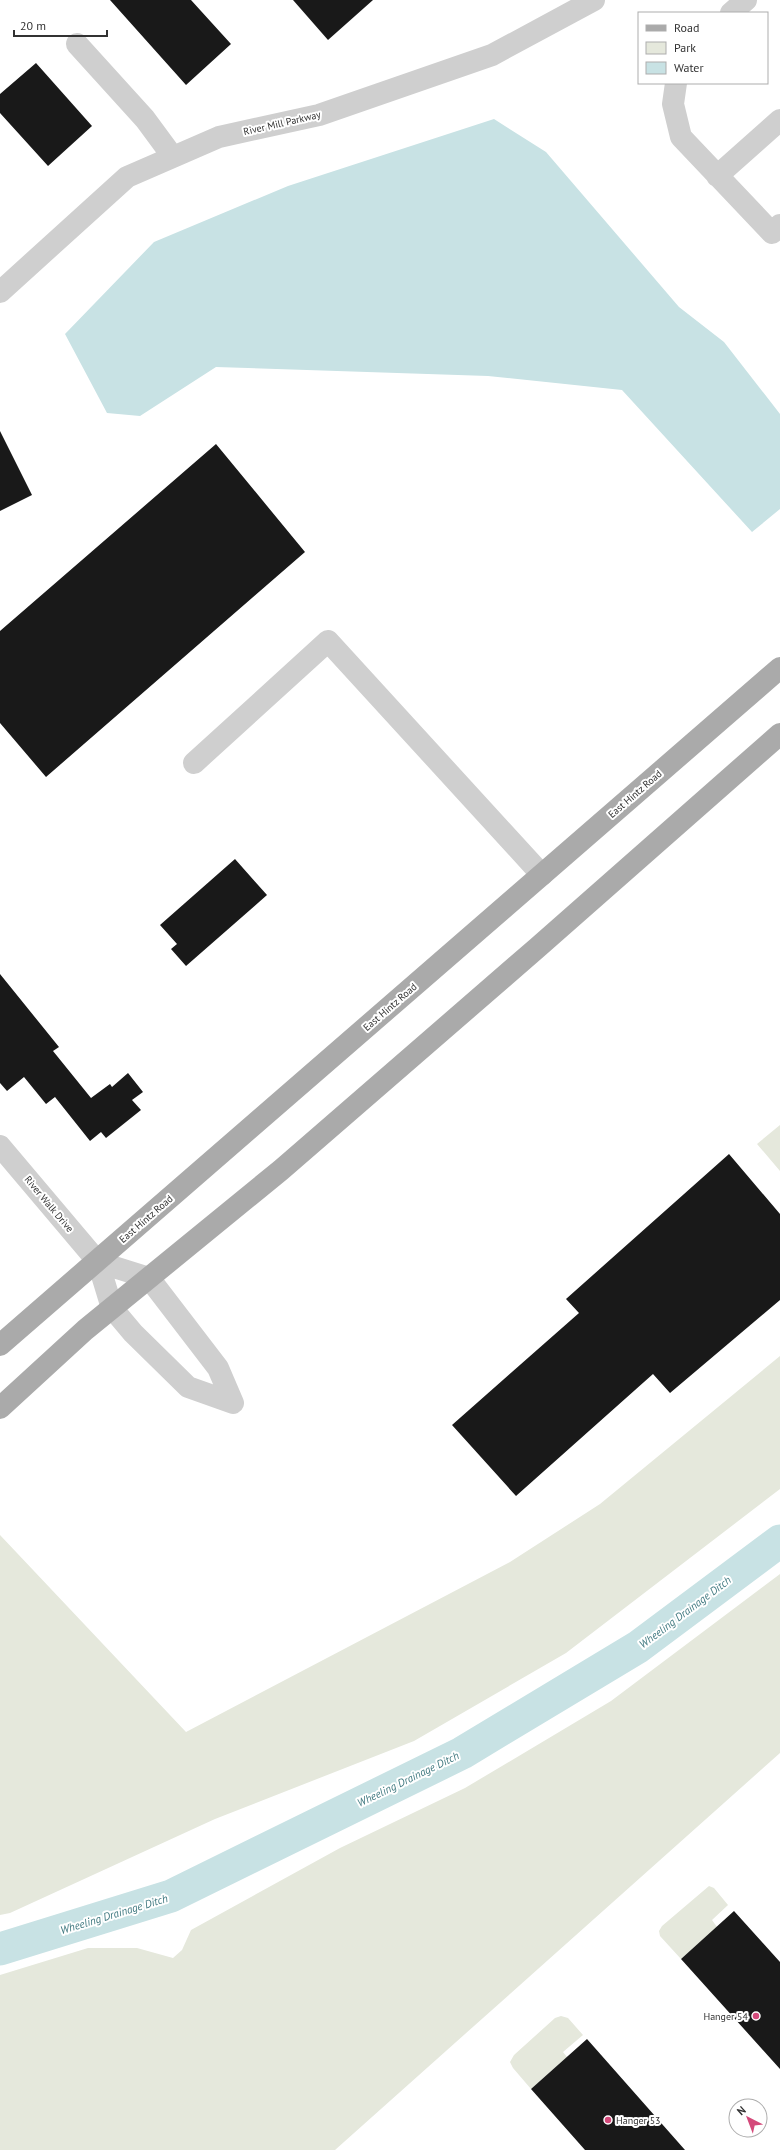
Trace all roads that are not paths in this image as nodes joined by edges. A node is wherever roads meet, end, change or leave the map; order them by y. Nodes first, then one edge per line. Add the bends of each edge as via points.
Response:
1 (593, 0) edge
2 (746, 0) edge
3 (732, 12) edge
4 (77, 44) dead end
5 (676, 84) edge
6 (780, 120) edge
7 (173, 157) junction
8 (717, 176) junction
9 (780, 225) edge
10 (0, 292) edge
11 (780, 668) edge
12 (780, 734) edge
13 (194, 763) dead end
14 (542, 875) junction
15 (0, 1146) edge
16 (98, 1262) junction
17 (149, 1278) junction
18 (112, 1308) junction
19 (0, 1345) edge
20 (0, 1408) edge

1 - 7 street, River Mill Parkway via 492,55 319,115 219,137
2 - 3 street
4 - 7 street via 146,120
5 - 8 street via 673,104 681,137
6 - 8 street
7 - 10 street, River Mill Parkway via 127,177
8 - 9 street via 772,233
11 - 14 main road, East Hintz Road
12 - 17 main road via 281,1170
13 - 14 street via 328,641
14 - 16 main road, East Hintz Road
15 - 16 street, River Walk Drive
16 - 17 street
16 - 18 street
16 - 19 main road, East Hintz Road
17 - 18 main road
17 - 18 street via 218,1368 233,1402 188,1387 133,1333
18 - 20 main road

